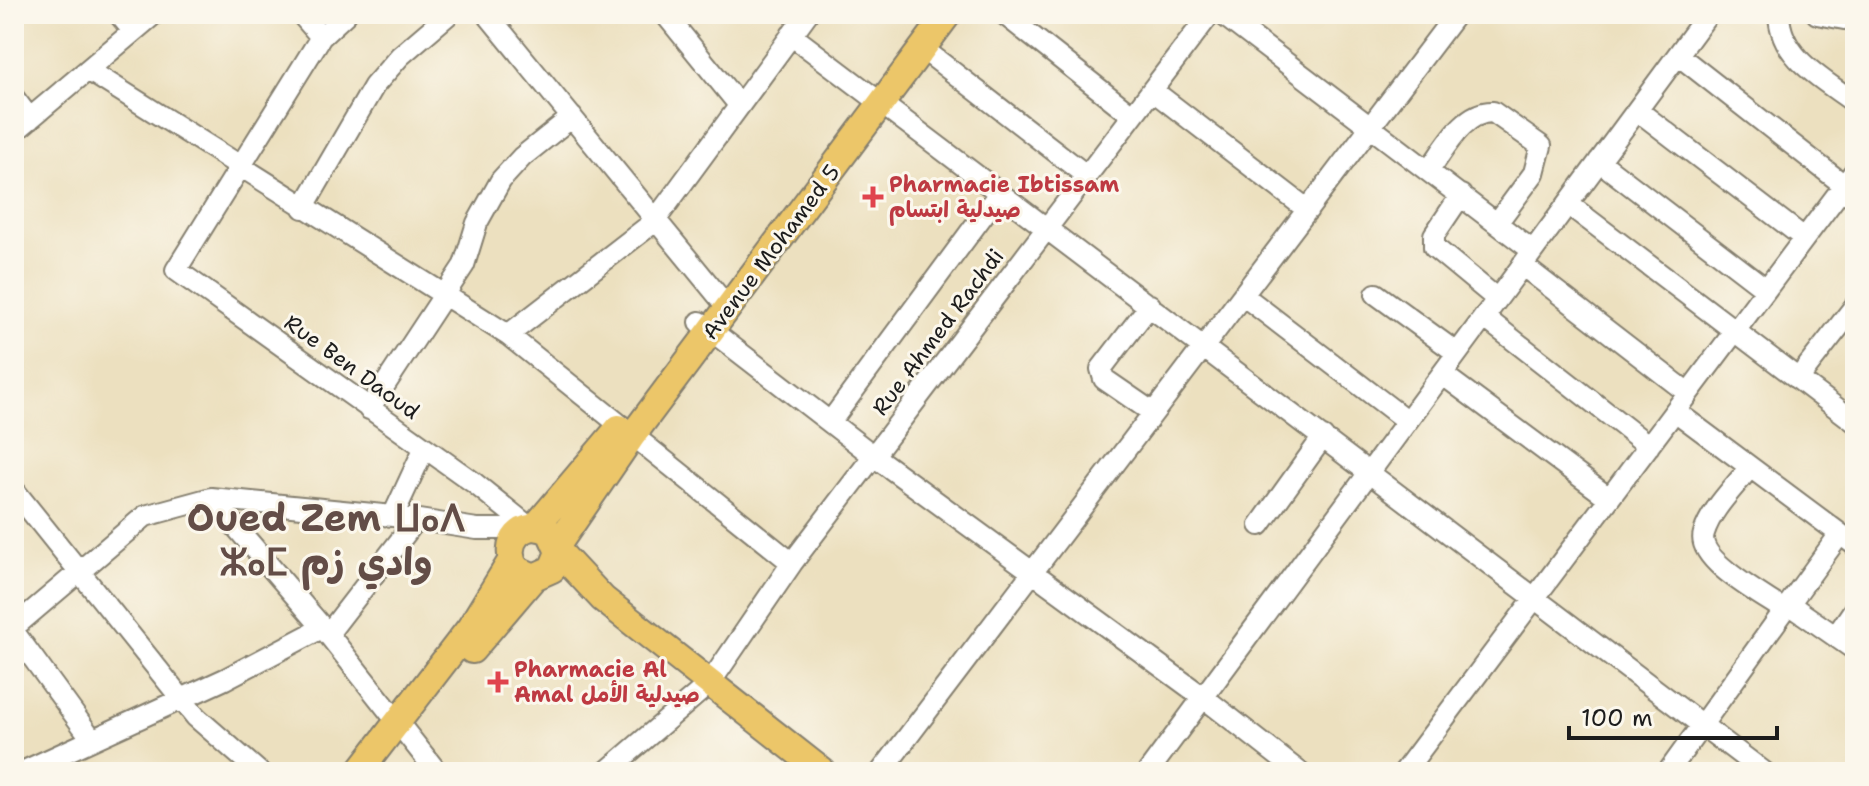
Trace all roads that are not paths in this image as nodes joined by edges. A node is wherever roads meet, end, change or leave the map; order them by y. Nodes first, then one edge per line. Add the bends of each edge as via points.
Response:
1 (119, 14) edge
2 (154, 14) edge
3 (301, 14) edge
4 (346, 14) edge
5 (449, 14) edge
6 (487, 14) edge
7 (665, 14) edge
8 (807, 14) edge
9 (930, 14) edge
10 (948, 14) edge
11 (1004, 14) edge
12 (1210, 14) edge
13 (1222, 14) edge
14 (1456, 14) edge
15 (1708, 14) edge
16 (1779, 14) edge
17 (1817, 14) edge
18 (1855, 21) edge
19 (133, 31) junction
20 (791, 35) junction
21 (321, 37) junction
22 (923, 49) junction
23 (1678, 55) junction
24 (88, 70) junction
25 (1152, 90) junction
26 (14, 98) edge
27 (876, 102) junction
28 (1855, 103) edge
29 (739, 105) junction
30 (1637, 110) junction
31 (1132, 115) junction
32 (572, 117) junction
33 (1372, 125) junction
34 (22, 126) edge
35 (1599, 161) junction
36 (242, 164) junction
37 (1429, 170) junction
38 (1087, 176) junction
39 (1851, 185) edge
40 (1000, 192) junction
41 (1461, 195) junction
42 (1568, 204) junction
43 (303, 208) junction
44 (1308, 210) junction
45 (654, 222) junction
46 (1497, 223) junction
47 (1046, 227) junction
48 (1804, 238) junction
49 (1527, 258) junction
50 (1766, 289) junction
51 (447, 294) junction
52 (1376, 294) dead end
53 (1244, 296) junction
54 (1497, 299) junction
55 (723, 303) junction
56 (1150, 305) junction
57 (1855, 306) edge
58 (1484, 317) junction
59 (706, 326) junction
60 (1735, 331) junction
61 (508, 335) junction
62 (1202, 344) junction
63 (1457, 353) junction
64 (1442, 374) junction
65 (1798, 379) junction
66 (1688, 393) junction
67 (369, 409) junction
68 (1675, 411) junction
69 (1152, 412) junction
70 (1854, 418) edge
71 (831, 421) junction
72 (1407, 421) junction
73 (626, 432) junction
74 (1323, 437) junction
75 (1649, 446) junction
76 (424, 449) junction
77 (875, 457) junction
78 (1750, 467) junction
79 (1369, 472) junction
80 (587, 483) junction
81 (14, 490) edge
82 (211, 498) junction
83 (1609, 498) junction
84 (393, 516) junction
85 (416, 520) junction
86 (1260, 525) dead end
87 (522, 539) junction
88 (1847, 540) edge
89 (549, 562) junction
90 (792, 563) junction
91 (80, 572) junction
92 (1032, 574) junction
93 (1535, 597) junction
94 (1786, 607) junction
95 (1855, 608) edge
96 (14, 630) edge
97 (325, 631) junction
98 (476, 632) junction
99 (1836, 636) junction
100 (1855, 650) edge
101 (710, 683) junction
102 (1203, 697) junction
103 (181, 699) junction
104 (1702, 727) junction
105 (400, 728) junction
106 (92, 739) junction
107 (22, 772) edge
108 (259, 772) edge
109 (359, 772) edge
110 (377, 772) edge
111 (437, 772) edge
112 (606, 772) edge
113 (823, 772) edge
114 (881, 772) edge
115 (1148, 772) edge
116 (1299, 772) edge
117 (1404, 772) edge
118 (1668, 772) edge
119 (1764, 772) edge

1 - 19 street
2 - 19 street
3 - 21 street
4 - 21 street
5 - 43 street via 374,86
6 - 32 street
7 - 29 street
8 - 20 street
9 - 27 main road, Avenue Mohamed 5
10 - 22 main road, Avenue Mohamed 5
11 - 31 street
12 - 25 street, Rue Ahmed Rachdi
13 - 33 street
14 - 33 street
15 - 23 street
16 - 28 street via 1781,36 1791,52
17 - 18 street
19 - 24 street
20 - 27 street
20 - 29 street
21 - 36 street
22 - 27 main road, Avenue Mohamed 5
22 - 38 street
23 - 30 street
23 - 39 street
24 - 34 street
24 - 36 street
25 - 31 street, Rue Ahmed Rachdi
25 - 44 street
26 - 34 street
27 - 40 street
27 - 55 main road, Avenue Mohamed 5
29 - 45 street
30 - 35 street
30 - 48 street
31 - 38 street, Rue Ahmed Rachdi
32 - 45 street
32 - 51 street via 522,157 486,201 464,265
33 - 37 street
33 - 44 street
35 - 42 street
35 - 50 street
36 - 43 street
36 - 67 street, Rue Ben Daoud via 176,270
37 - 41 street
37 - 46 street via 1477,114 1493,112 1532,138 1541,146 1539,164
38 - 47 street, Rue Ahmed Rachdi
39 - 48 street
40 - 47 street
40 - 71 street
41 - 46 street
41 - 54 street via 1432,243
42 - 49 street
42 - 60 street
43 - 51 street
44 - 53 street
45 - 55 street
45 - 61 street
46 - 49 street
47 - 56 street
47 - 77 street, Rue Ahmed Rachdi
48 - 50 street
49 - 54 street
49 - 66 street
50 - 60 street
51 - 61 street
51 - 67 street
52 - 63 street
53 - 62 street
53 - 72 street
54 - 58 street
55 - 59 main road, Avenue Mohamed 5
56 - 62 street
56 - 69 street via 1101,369 1104,379
57 - 65 street
58 - 63 street
58 - 75 street
59 - 71 street
59 - 73 main road, Avenue Mohamed 5
60 - 65 street
60 - 66 street
61 - 73 street
62 - 69 street
62 - 74 street
63 - 64 street
64 - 72 street
64 - 83 street
65 - 70 street
66 - 68 street
67 - 76 street, Rue Ben Daoud
68 - 75 street
68 - 78 street
69 - 92 street
71 - 77 street
72 - 79 street
73 - 80 main road, Avenue Mohamed 5
73 - 90 street
74 - 79 street
74 - 86 street
75 - 83 street
76 - 84 street
76 - 87 street, Rue Ben Daoud
77 - 90 street, Rue Ahmed Rachdi
77 - 92 street
78 - 88 street
78 - 94 street via 1708,524 1704,549
79 - 93 street
79 - 102 street
80 - 87 main road
80 - 89 main road
81 - 91 street
82 - 84 street
82 - 91 street via 145,516
82 - 97 street
83 - 93 street
84 - 85 street
85 - 87 street
85 - 97 street
87 - 89 main road via 550,532
87 - 89 main road via 524,575
87 - 98 main road
88 - 94 street
89 - 98 main road
89 - 101 main road
90 - 101 street, Rue Ahmed Rachdi
91 - 96 street
91 - 103 street
92 - 102 street
92 - 114 street
93 - 104 street
93 - 117 street
94 - 99 street
94 - 104 street
95 - 99 street
96 - 106 street
97 - 103 street
97 - 105 street
98 - 105 main road
99 - 100 street
101 - 112 street, Rue Ahmed Rachdi
101 - 113 main road
102 - 115 street
102 - 116 street
103 - 106 street
103 - 108 street
104 - 118 street
104 - 119 street
105 - 109 main road
105 - 110 main road
105 - 111 street
106 - 107 street

